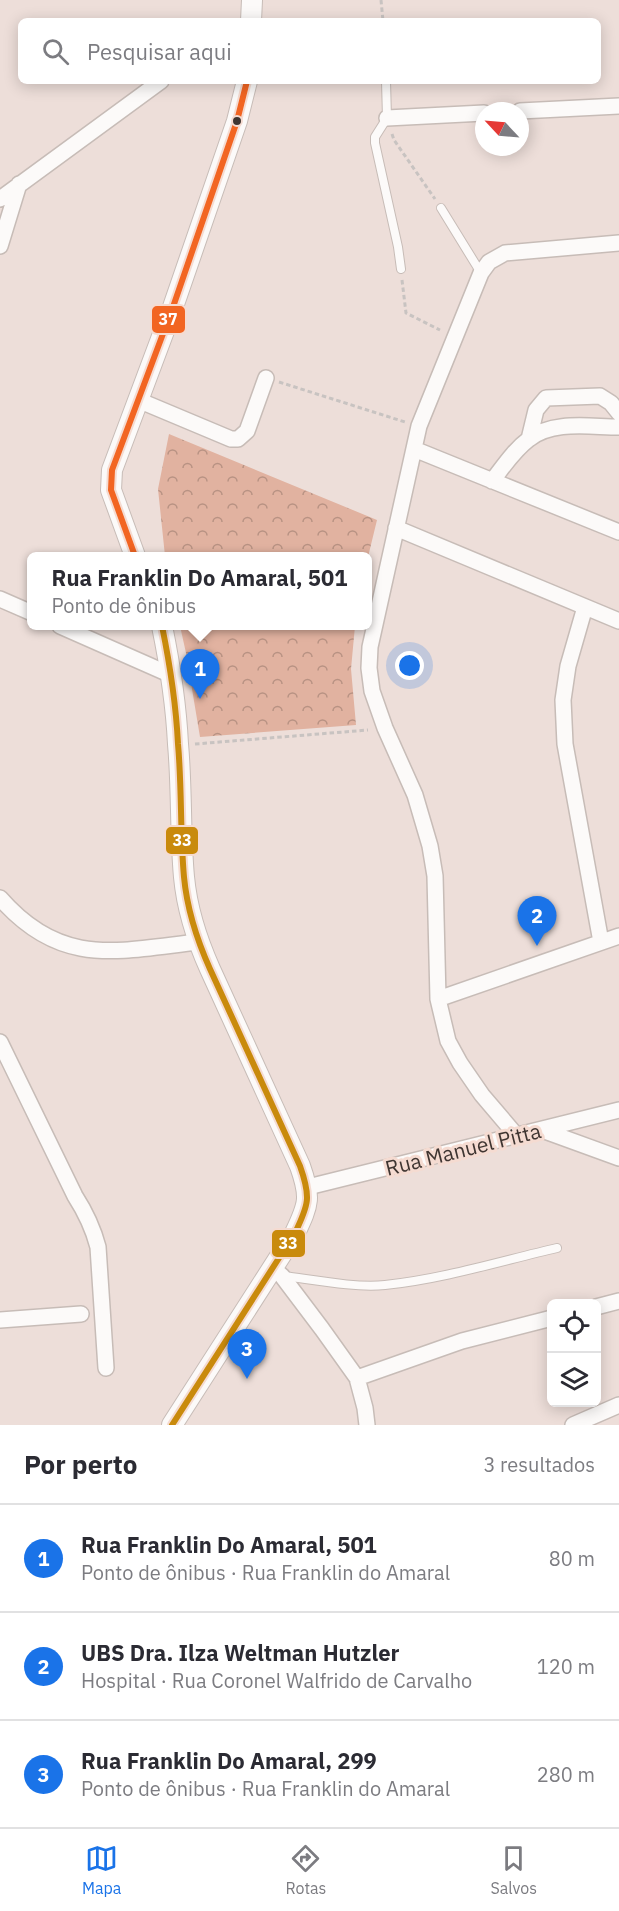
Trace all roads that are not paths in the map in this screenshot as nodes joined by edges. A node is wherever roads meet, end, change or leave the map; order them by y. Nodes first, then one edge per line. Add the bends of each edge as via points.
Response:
1 (252, 0) edge
2 (251, 18) edge
3 (157, 84) edge
4 (247, 84) edge
5 (386, 84) edge
6 (619, 106) edge
7 (529, 111) edge
8 (475, 113) edge
9 (387, 118) junction
10 (19, 184) junction
11 (0, 199) edge
12 (441, 208) road end
13 (619, 243) edge
14 (0, 246) edge
15 (401, 269) road end
16 (481, 273) junction
17 (266, 378) road end
18 (138, 400) junction
19 (619, 412) edge
20 (619, 427) edge
21 (529, 439) junction
22 (414, 449) junction
23 (492, 481) junction
24 (396, 528) junction
25 (619, 532) edge
26 (133, 552) edge
27 (0, 599) edge
28 (585, 607) junction
29 (27, 612) edge
30 (619, 621) edge
31 (69, 630) edge
32 (163, 630) edge
33 (171, 675) junction
34 (0, 899) edge
35 (619, 936) edge
36 (198, 942) junction
37 (601, 942) junction
38 (438, 999) junction
39 (0, 1042) edge
40 (619, 1110) edge
41 (542, 1130) junction
42 (516, 1135) junction
43 (619, 1158) edge
44 (308, 1187) junction
45 (557, 1248) dead end
46 (277, 1272) junction
47 (619, 1301) edge
48 (601, 1306) edge
49 (81, 1314) dead end
50 (547, 1319) edge
51 (0, 1320) edge
52 (106, 1368) dead end
53 (357, 1378) junction
54 (619, 1405) edge
55 (172, 1425) edge
56 (367, 1425) edge
57 (573, 1425) edge

1 - 2 street
3 - 10 street
4 - 18 street
5 - 9 lane
6 - 7 street
8 - 9 street
9 - 15 lane via 375,143
10 - 11 street
10 - 14 street
12 - 16 lane
13 - 16 street via 505,253 489,262
16 - 22 street via 419,426
17 - 18 street via 247,431 238,440
18 - 26 street via 110,481
19 - 21 street via 600,396 546,398 536,410
20 - 21 street via 563,426
21 - 23 street
22 - 23 street
22 - 24 street
23 - 25 street
24 - 28 street
24 - 38 street via 369,668 372,691 415,795 430,846 435,876
27 - 29 street
28 - 30 street
28 - 37 street via 563,700 565,744
31 - 33 street
32 - 33 street
33 - 36 street via 179,745 184,879
34 - 36 street via 36,931 84,950 111,952
35 - 37 street
36 - 44 street
37 - 38 street
38 - 42 street via 448,1041 460,1063
39 - 52 street via 90,1219 98,1247
40 - 41 street, Rua Manuel Pitta
41 - 42 street, Rua Manuel Pitta
41 - 43 street
42 - 44 street, Rua Manuel Pitta
44 - 46 street via 304,1213
45 - 46 lane via 384,1285 340,1283
46 - 53 street
46 - 55 street
47 - 48 street
49 - 51 street
50 - 53 street via 462,1341
53 - 56 street
54 - 57 street

